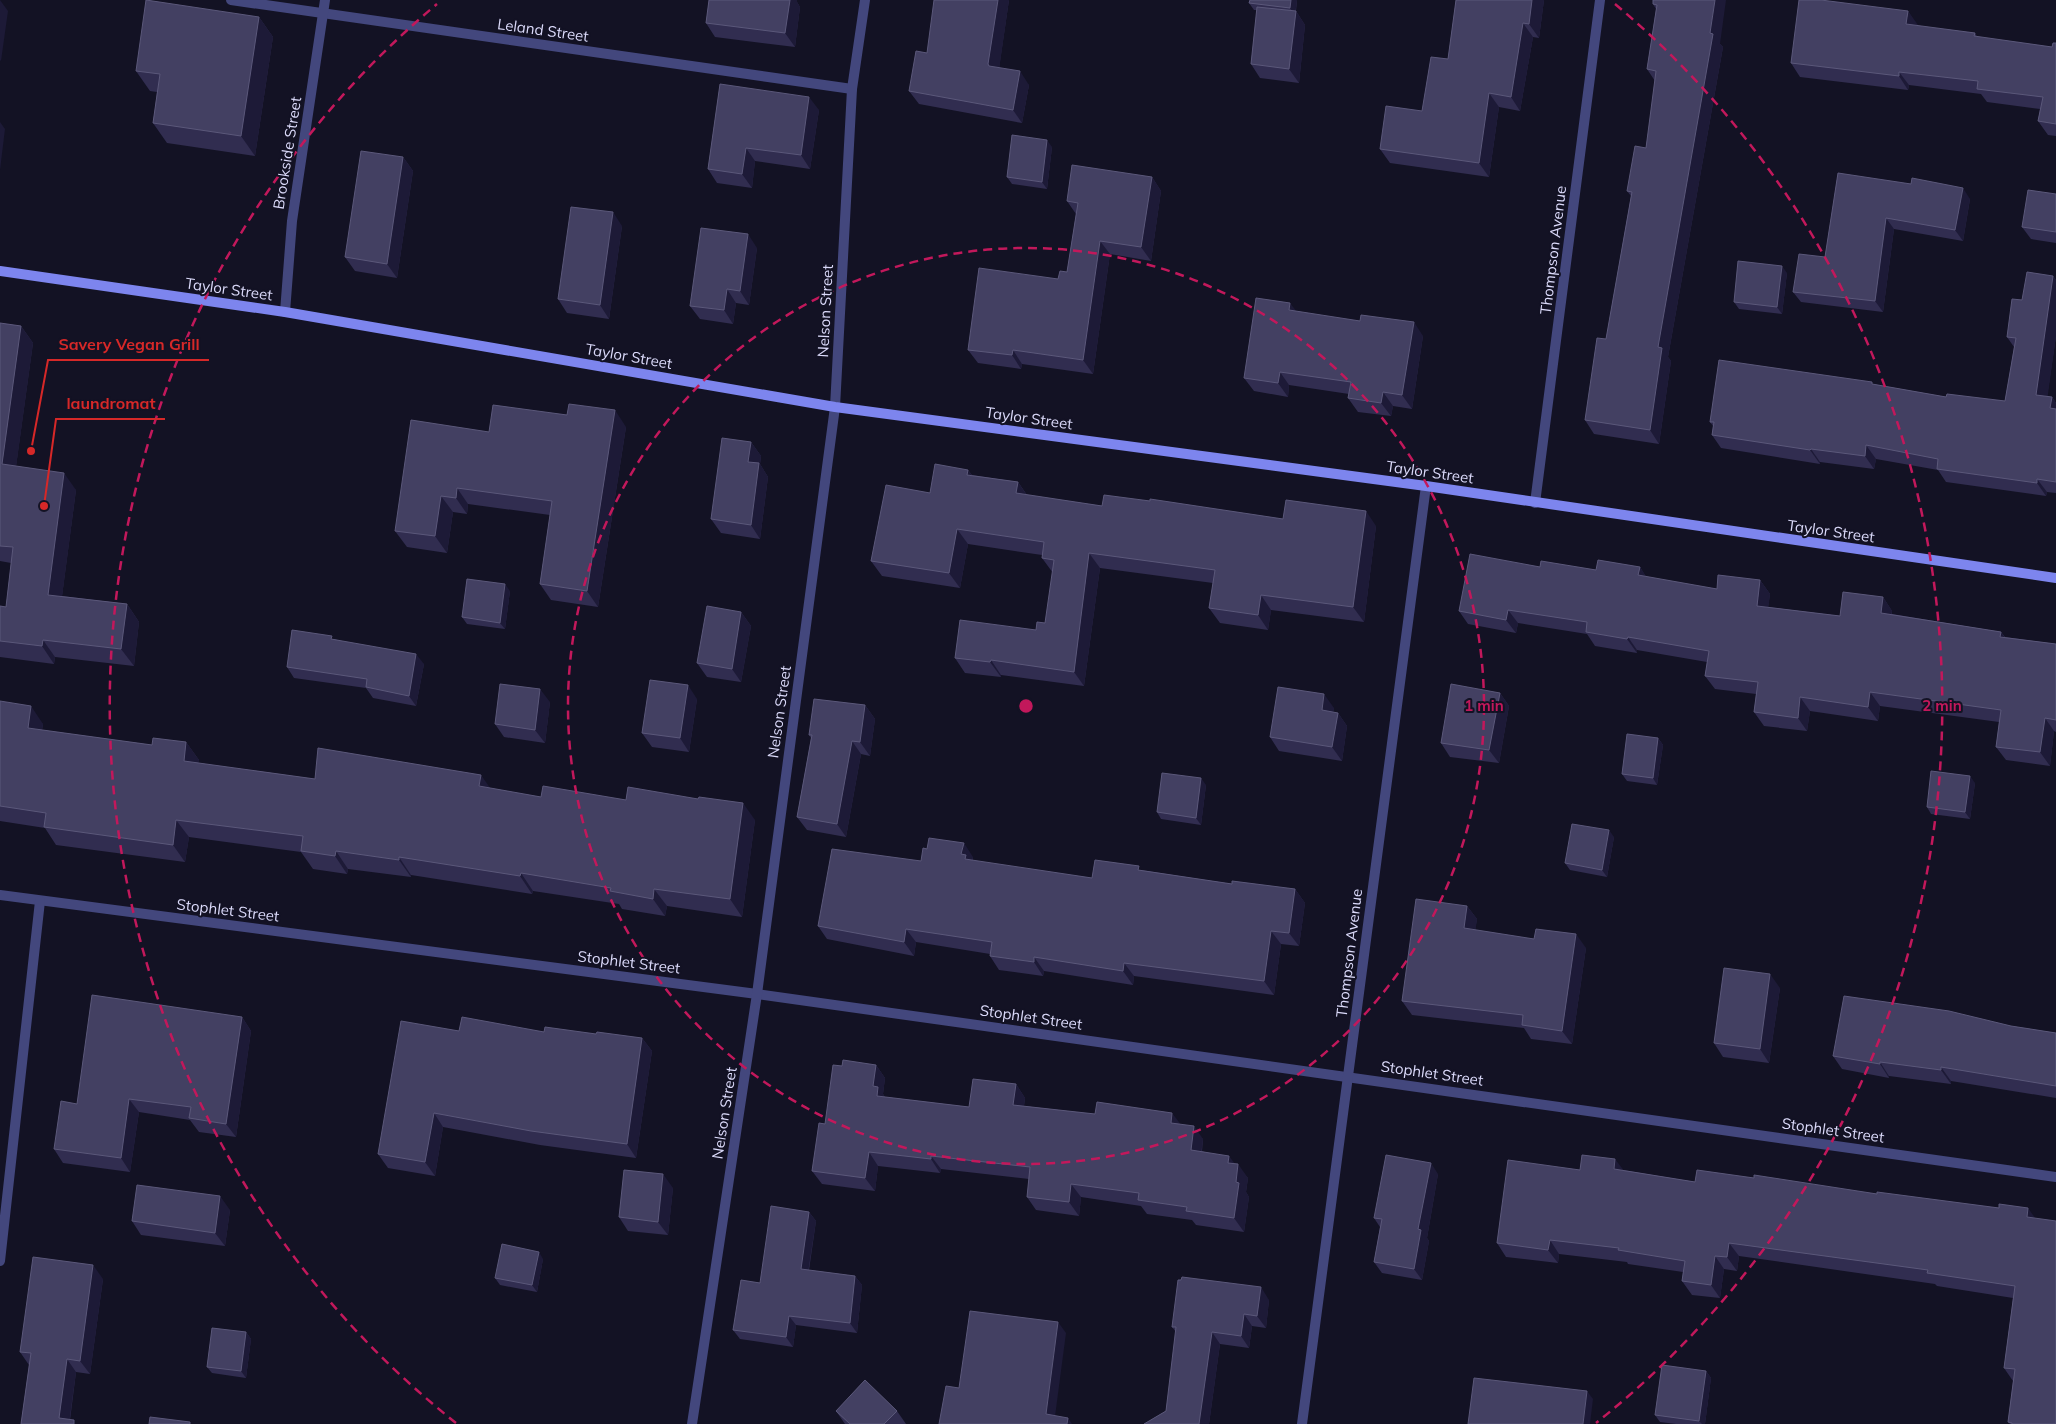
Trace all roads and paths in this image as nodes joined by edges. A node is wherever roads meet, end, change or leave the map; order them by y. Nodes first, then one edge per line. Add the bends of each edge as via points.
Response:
1 (231, 0) edge
2 (325, 0) edge
3 (865, 0) edge
4 (1600, 0) edge
5 (323, 14) junction
6 (852, 89) junction
7 (0, 270) edge
8 (285, 312) junction
9 (835, 407) junction
10 (1426, 486) junction
11 (1535, 503) junction
12 (2056, 578) edge
13 (0, 895) edge
14 (40, 901) junction
15 (757, 994) junction
16 (1348, 1076) junction
17 (2056, 1177) edge
18 (0, 1260) edge
19 (692, 1424) edge
20 (1302, 1424) edge

1 - 5 street, Leland Street
2 - 5 street, Brookside Street
3 - 6 street, Nelson Street
4 - 11 street, Thompson Avenue
5 - 6 street, Leland Street
5 - 8 street, Brookside Street via 292,221
6 - 9 street, Nelson Street
7 - 8 main road, Taylor Street
8 - 9 main road, Taylor Street
9 - 10 main road, Taylor Street
9 - 15 street, Nelson Street
10 - 11 main road, Taylor Street
10 - 16 street, Thompson Avenue
11 - 12 main road, Taylor Street
13 - 14 street, Stophlet Street
14 - 15 street, Stophlet Street
14 - 18 street
15 - 16 street, Stophlet Street
15 - 19 street, Nelson Street
16 - 17 street, Stophlet Street
16 - 20 street, Thompson Avenue

